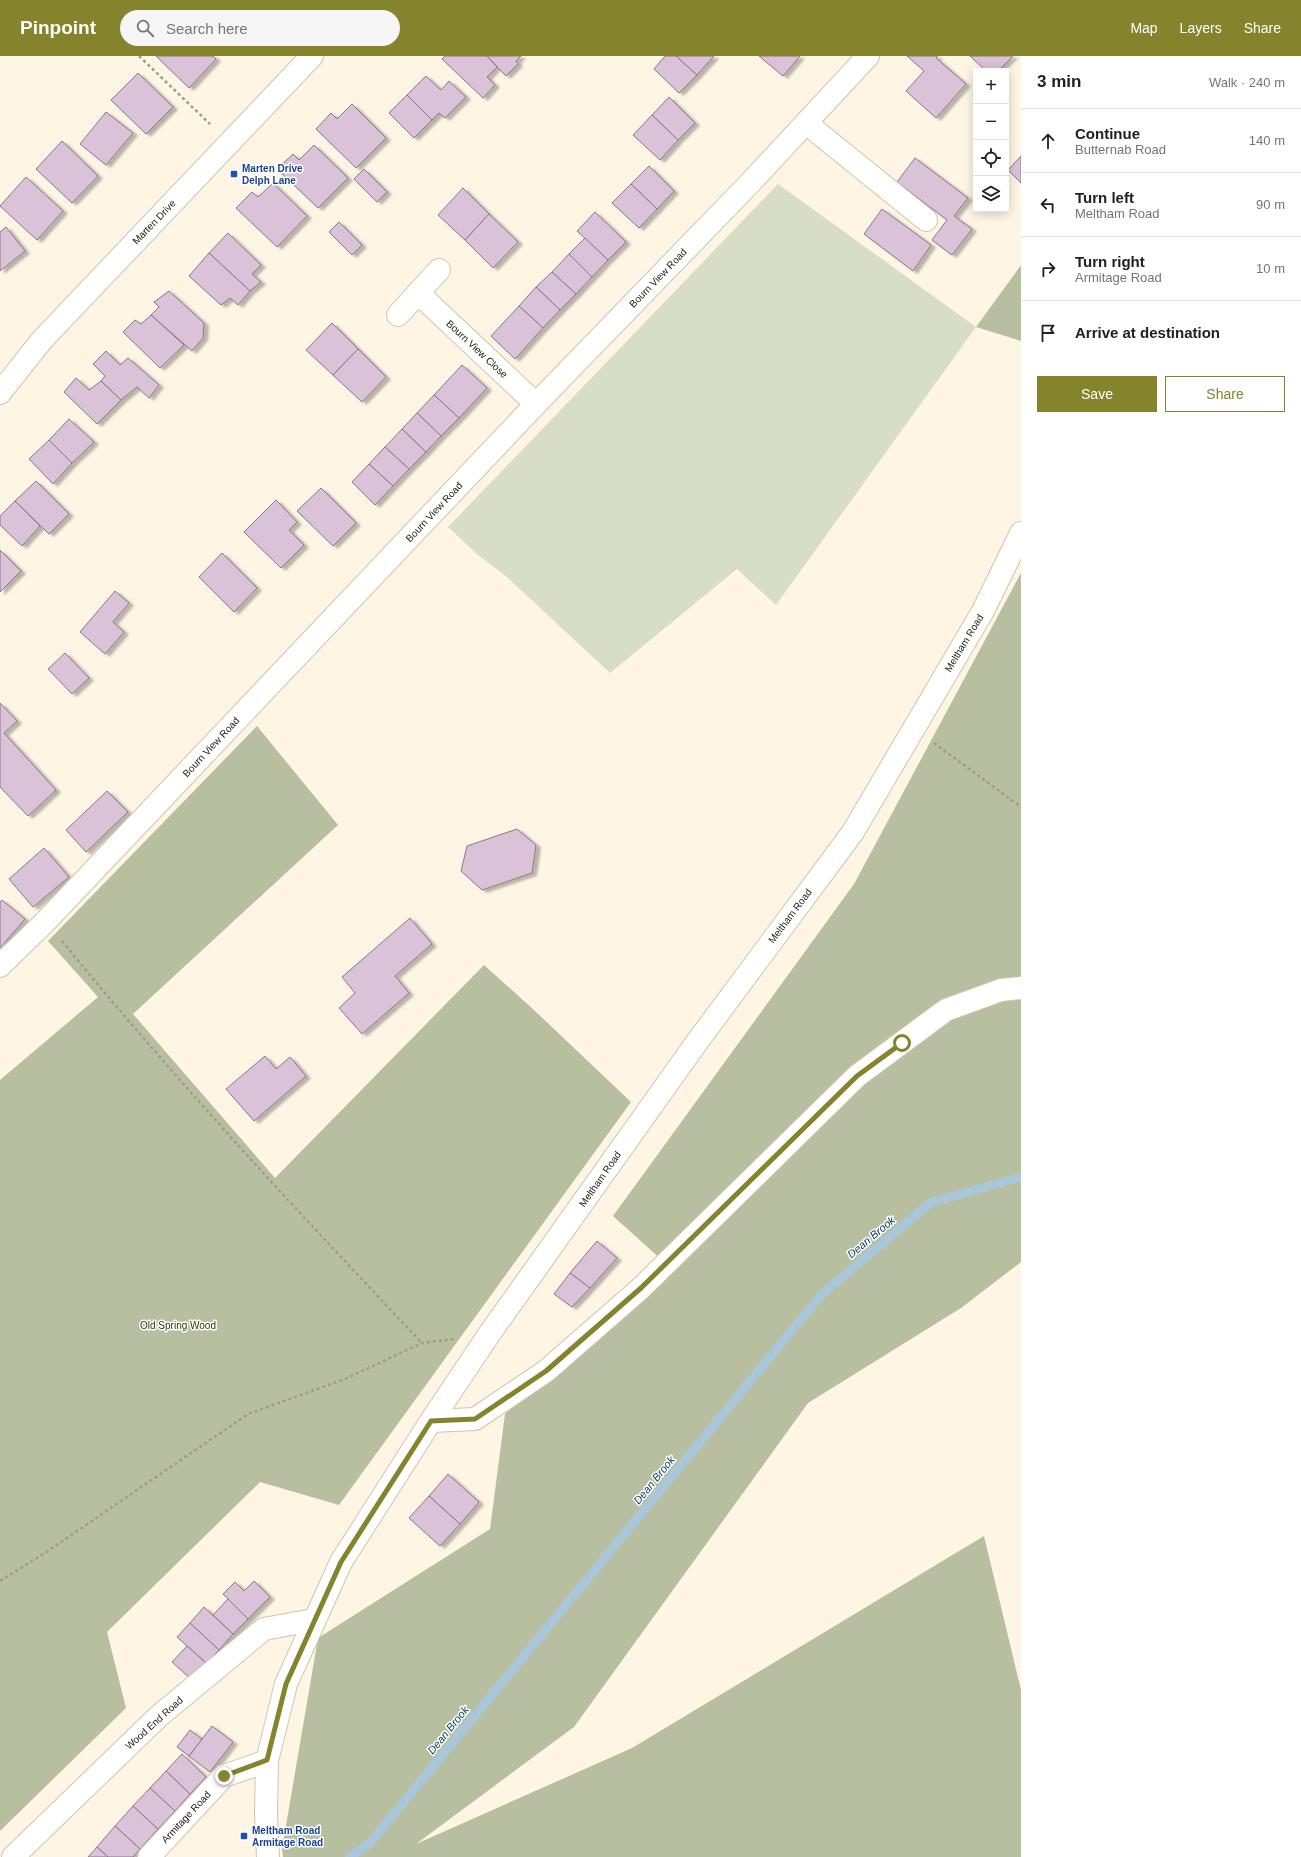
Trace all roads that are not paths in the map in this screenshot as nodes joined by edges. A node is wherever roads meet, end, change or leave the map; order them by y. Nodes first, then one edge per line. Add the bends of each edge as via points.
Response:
1 (312, 56) edge
2 (868, 56) edge
3 (806, 123) junction
4 (926, 220) dead end
5 (439, 270) dead end
6 (418, 293) junction
7 (398, 315) dead end
8 (0, 393) edge
9 (536, 404) junction
10 (1021, 533) edge
11 (0, 966) edge
12 (1021, 988) edge
13 (431, 1421) junction
14 (313, 1620) junction
15 (267, 1760) junction
16 (13, 1857) edge
17 (149, 1857) edge
18 (268, 1857) edge

1 - 8 street, Marten Drive via 42,340
2 - 3 street, Bourn View Road
3 - 4 street
3 - 9 street, Bourn View Road
5 - 6 street
6 - 7 street
6 - 9 street, Bourn View Close
9 - 11 street, Bourn View Road via 46,921
10 - 13 street, Meltham Road via 983,611 853,832 697,1042 490,1333
12 - 13 street via 1001,990 946,1010 857,1076 641,1288 546,1371 475,1419
13 - 14 street, Meltham Road via 341,1562
14 - 15 street, Meltham Road via 286,1684
14 - 16 street, Wood End Road via 264,1629 159,1716
15 - 17 street, Armitage Road via 224,1776
15 - 18 street, Meltham Road

